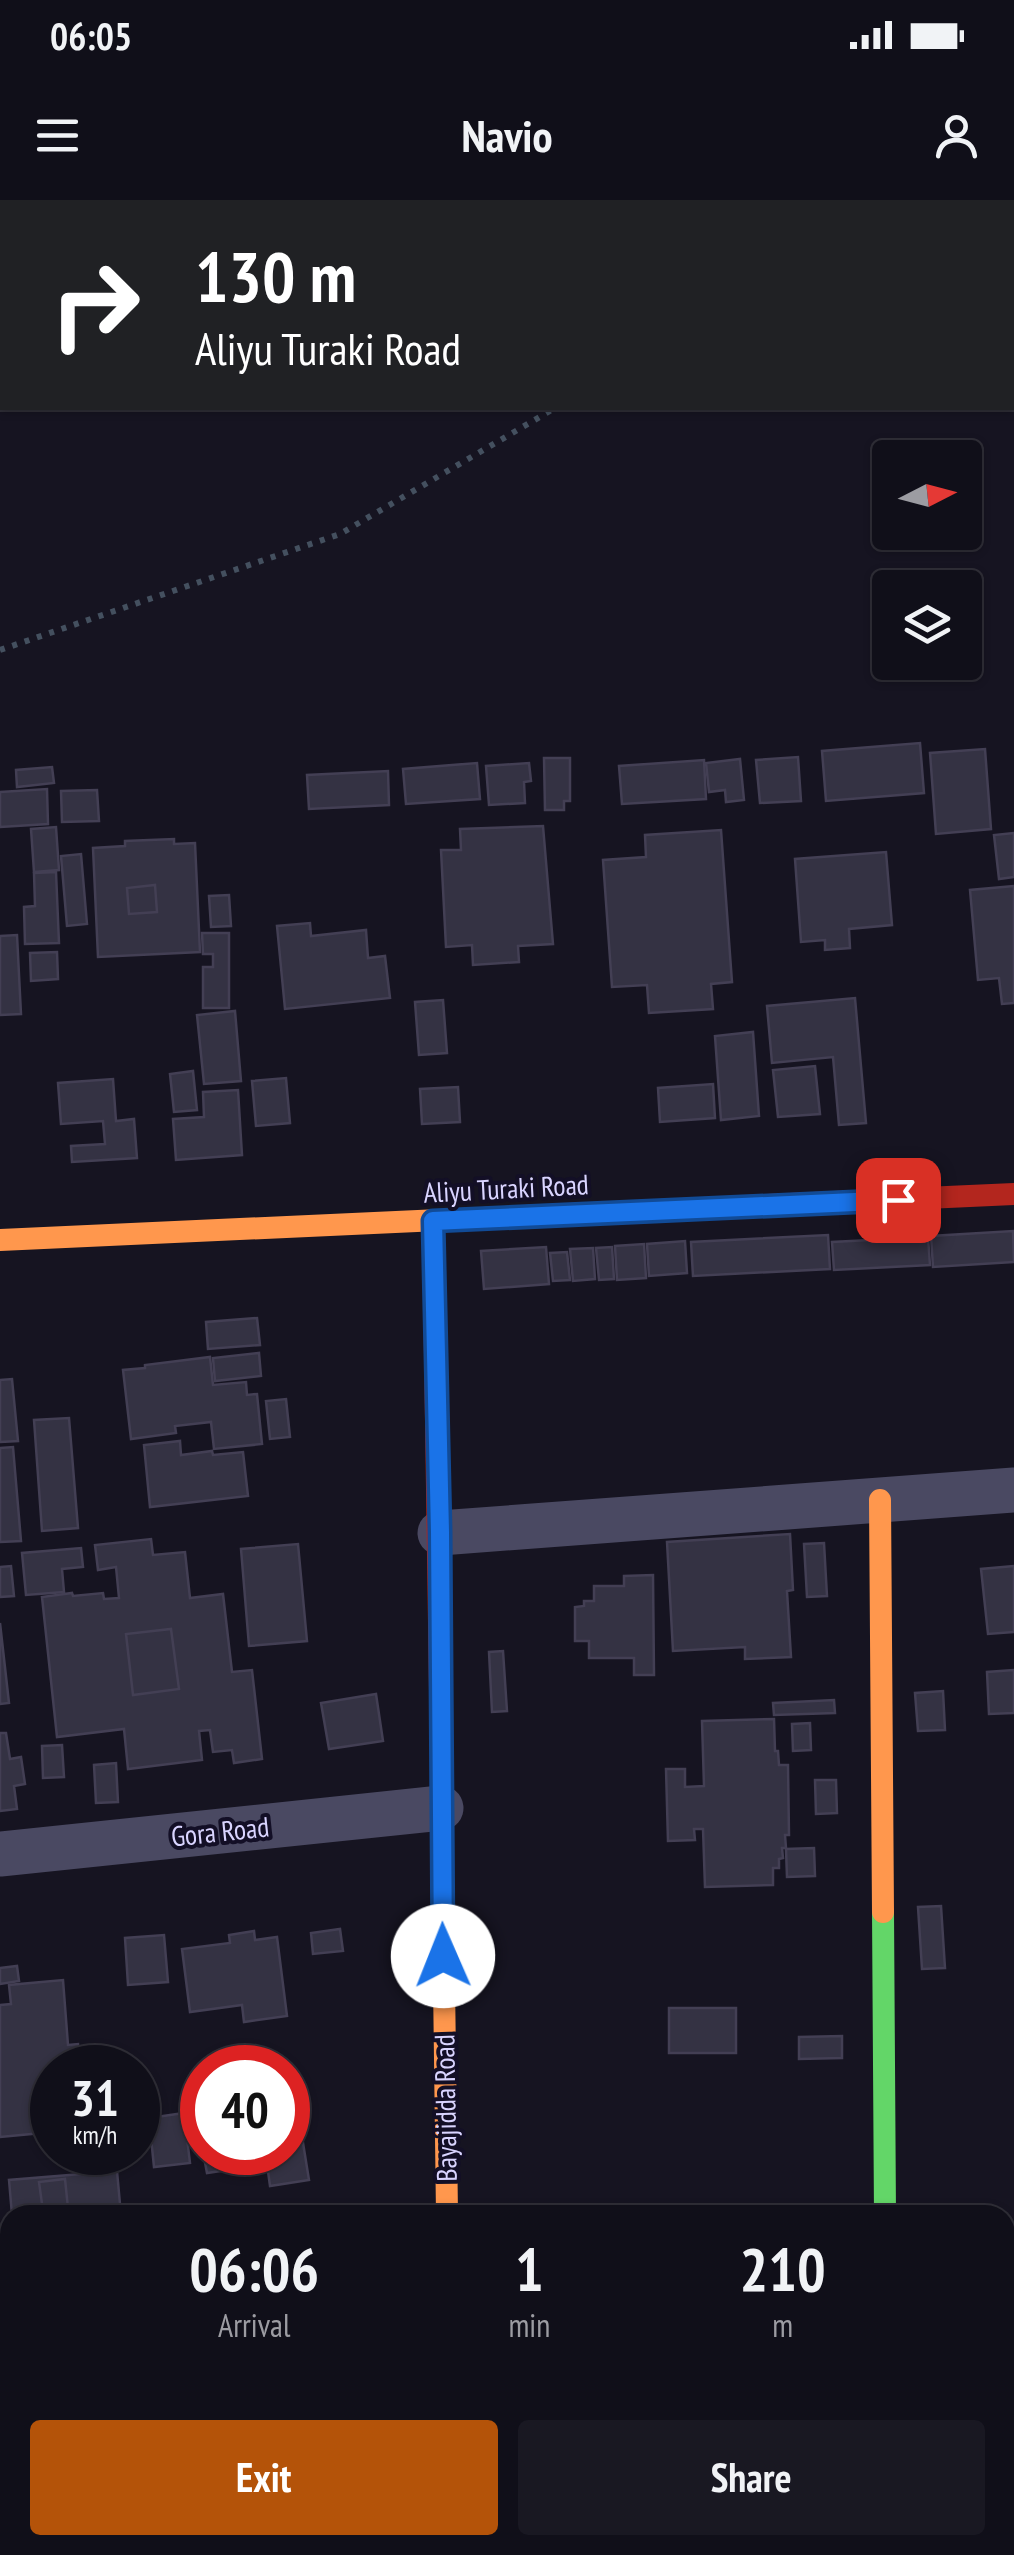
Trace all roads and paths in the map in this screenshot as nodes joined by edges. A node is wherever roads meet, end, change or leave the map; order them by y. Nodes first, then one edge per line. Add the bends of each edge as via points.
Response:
1 (552, 410) edge
2 (0, 650) edge
3 (1014, 1194) edge
4 (433, 1221) junction
5 (0, 1240) edge
6 (1014, 1490) edge
7 (880, 1500) junction
8 (440, 1532) junction
9 (441, 1808) junction
10 (0, 1854) edge
11 (446, 2205) edge
12 (884, 2205) edge

1 - 2 path via 340,534
3 - 4 street, Aliyu Turaki Road
4 - 5 street, Aliyu Turaki Road
4 - 8 street, Bayajidda Road
6 - 7 street
7 - 8 street
7 - 12 street
8 - 9 street, Bayajidda Road
9 - 10 street, Gora Road
9 - 11 street, Bayajidda Road

